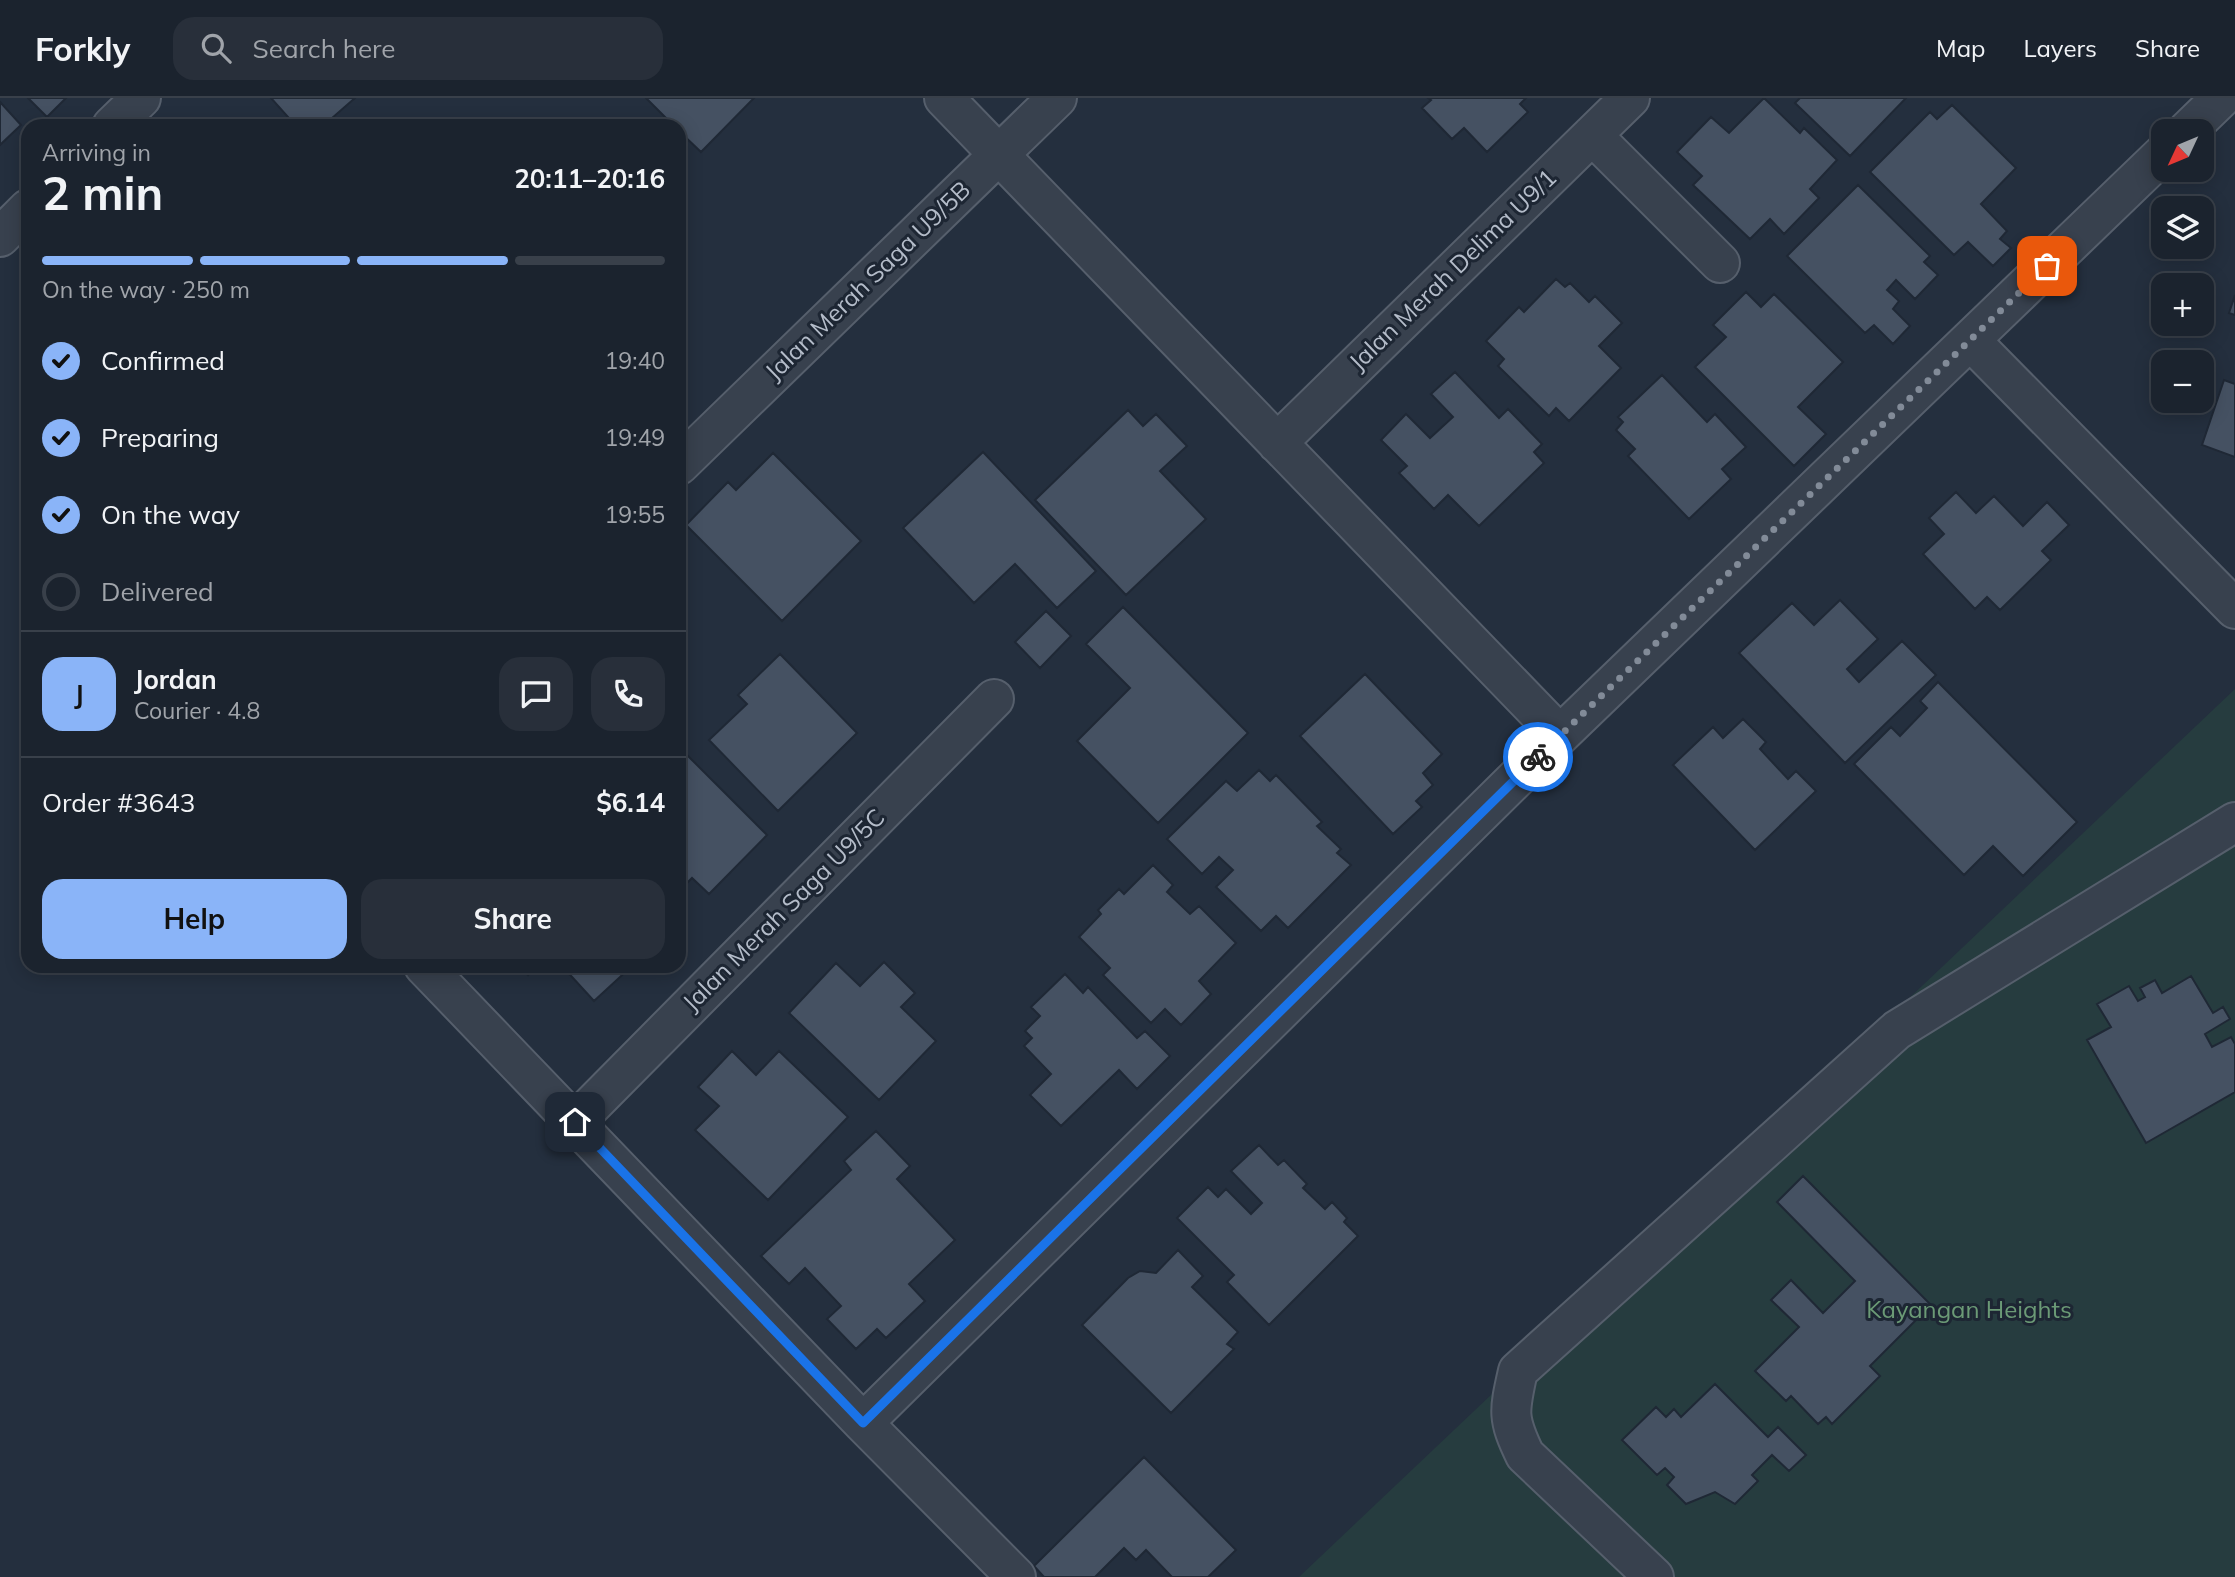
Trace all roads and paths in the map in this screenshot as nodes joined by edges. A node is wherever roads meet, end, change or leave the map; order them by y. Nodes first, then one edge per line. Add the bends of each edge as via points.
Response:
1 (141, 98) edge
2 (944, 98) edge
3 (1057, 98) edge
4 (1630, 98) edge
5 (2221, 98) edge
6 (119, 119) edge
7 (2199, 119) edge
8 (1592, 135) junction
9 (998, 154) junction
10 (2151, 166) edge
11 (21, 216) edge
12 (0, 237) edge
13 (1720, 263) dead end
14 (1970, 340) junction
15 (1277, 443) junction
16 (686, 458) edge
17 (2235, 609) edge
18 (994, 699) dead end
19 (1560, 735) junction
20 (2235, 822) edge
21 (432, 973) edge
22 (575, 1122) junction
23 (863, 1423) junction
24 (1016, 1577) edge
25 (1654, 1577) edge

1 - 6 street
2 - 9 street
3 - 9 street, Jalan Merah Saga U9/5B
4 - 8 street, Jalan Merah Delima U9/1
5 - 7 street
8 - 13 street
8 - 15 street, Jalan Merah Delima U9/1
9 - 15 street
9 - 16 street, Jalan Merah Saga U9/5B
10 - 14 street
11 - 12 street
14 - 17 street
14 - 19 street
15 - 19 street
18 - 22 street, Jalan Merah Saga U9/5C
19 - 23 street
20 - 25 street via 1897,1030 1518,1371 1511,1404 1512,1428 1525,1454
21 - 22 street
22 - 23 street
23 - 24 street

